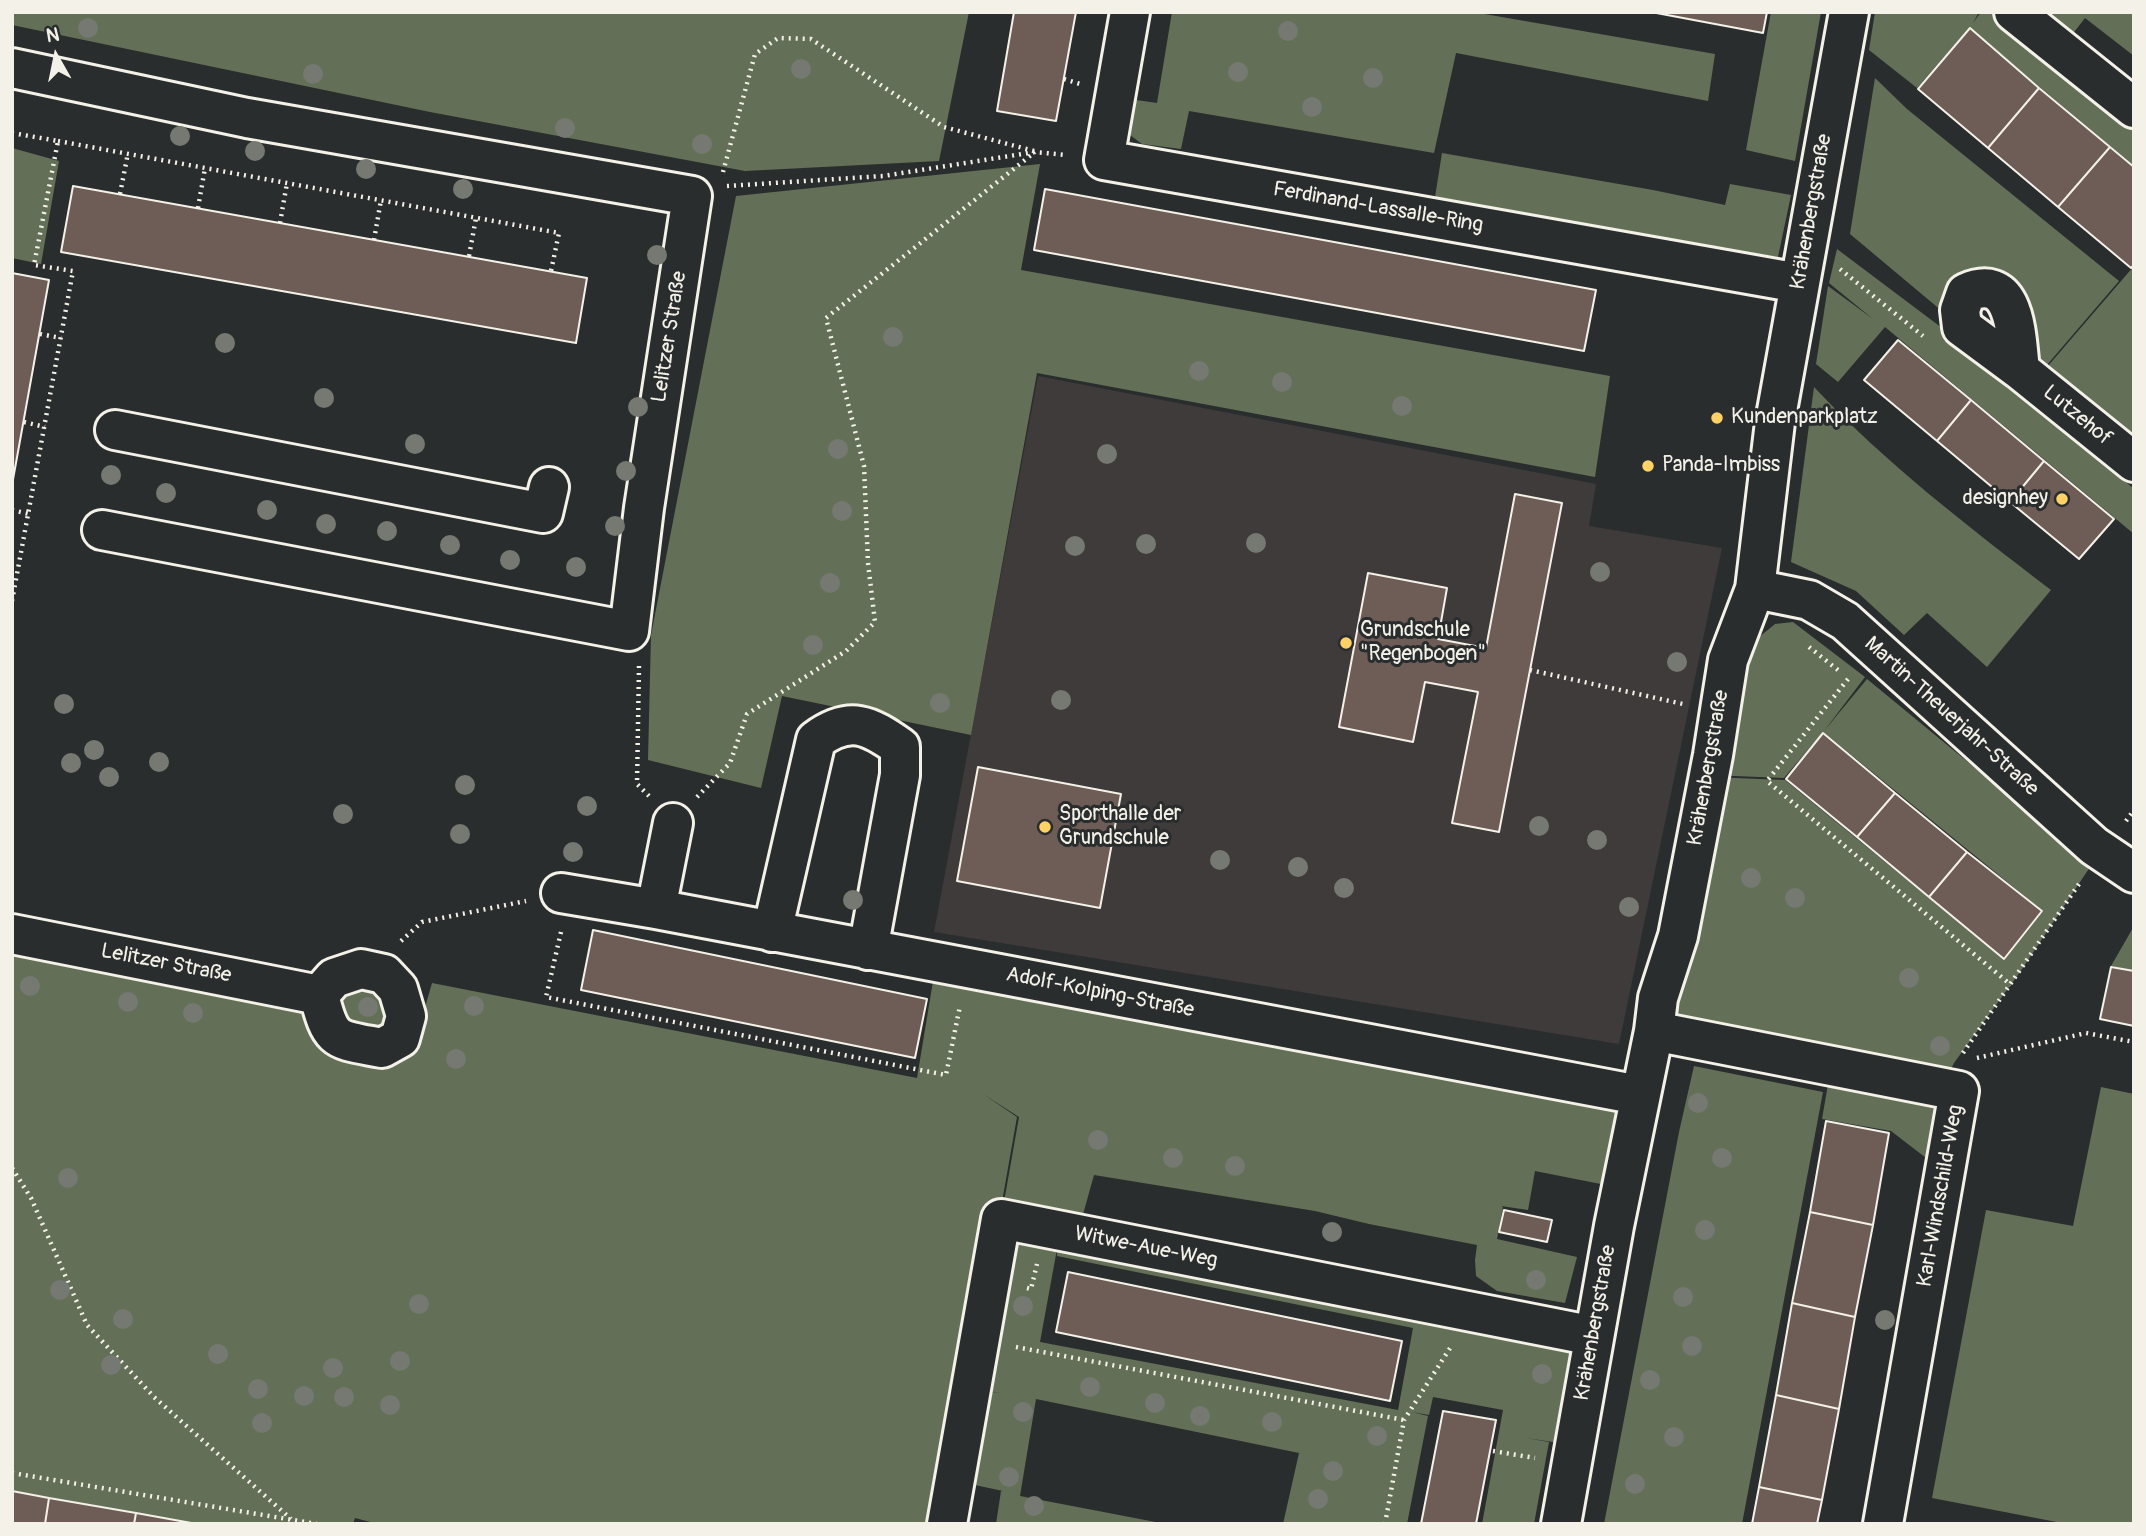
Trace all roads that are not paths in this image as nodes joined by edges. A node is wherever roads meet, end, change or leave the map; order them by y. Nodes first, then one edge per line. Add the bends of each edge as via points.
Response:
1 (1130, 12) edge
2 (1849, 12) edge
3 (2025, 16) edge
4 (12, 68) edge
5 (2134, 108) edge
6 (1799, 283) junction
7 (2020, 370) dead end
8 (115, 430) dead end
9 (2134, 462) edge
10 (549, 487) dead end
11 (102, 530) dead end
12 (1755, 589) junction
13 (673, 823) road end
14 (2134, 873) edge
15 (562, 909) road end
16 (656, 909) junction
17 (772, 932) junction
18 (12, 934) edge
19 (868, 950) junction
20 (319, 995) junction
21 (1654, 1031) junction
22 (1639, 1095) junction
23 (1594, 1336) junction
24 (947, 1524) edge
25 (1561, 1524) edge
26 (1883, 1524) edge

1 - 6 street, Ferdinand-Lassalle-Ring via 1104,160
2 - 6 street, Krähenbergstraße
3 - 5 street
4 - 11 street, Lelitzer Straße via 247,118 692,196 629,631
6 - 12 street, Krähenbergstraße via 1775,422
7 - 9 street, Lutzehof
8 - 10 street via 543,513
12 - 14 street, Martin-Theuerjahr-Straße via 1809,600 1845,621 2094,846
12 - 21 street, Krähenbergstraße via 1728,660 1678,936 1658,998
13 - 16 street
15 - 16 street, Adolf-Kolping-Straße
16 - 17 street, Adolf-Kolping-Straße
17 - 19 street, Adolf-Kolping-Straße
17 - 19 street via 816,740 830,729 852,724 877,731 900,747 900,775
18 - 20 street, Lelitzer Straße
19 - 22 street, Adolf-Kolping-Straße
20 - 20 street via 327,1026 343,1041 382,1048 400,1038 406,1016 398,989 384,974 361,969 334,978
21 - 22 street, Krähenbergstraße
21 - 26 street, Karl-Windschild-Weg via 1950,1075 1959,1091
22 - 23 street, Krähenbergstraße
23 - 24 street, Witwe-Aue-Weg via 1001,1219
23 - 25 street, Krähenbergstraße

